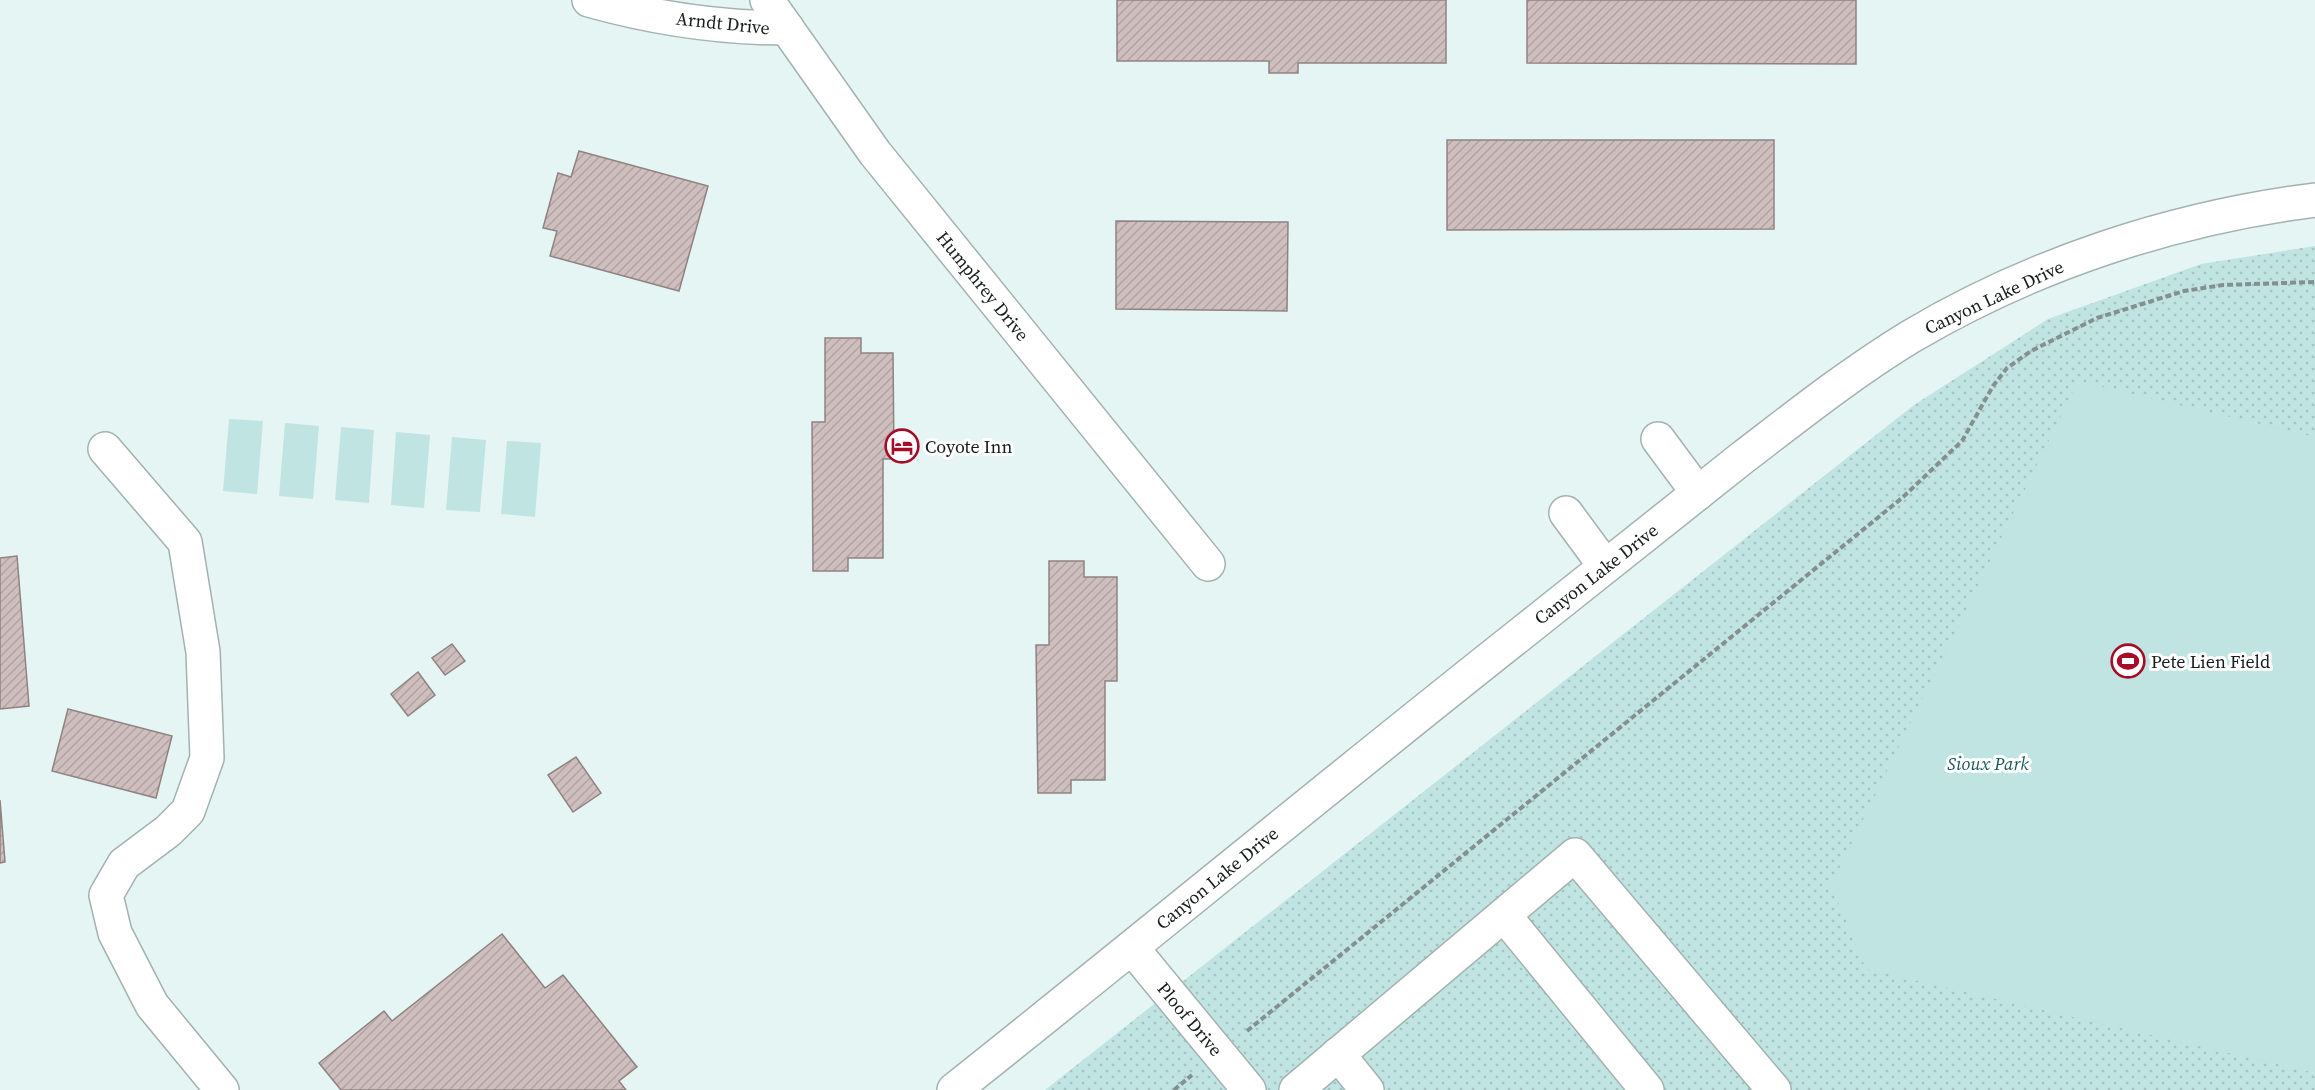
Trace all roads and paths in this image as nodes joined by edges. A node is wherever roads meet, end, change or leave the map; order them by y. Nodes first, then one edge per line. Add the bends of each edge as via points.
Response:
1 (589, 0) edge
2 (766, 0) edge
3 (786, 28) junction
4 (2315, 200) edge
5 (2315, 282) edge
6 (1658, 439) dead end
7 (105, 449) dead end
8 (1698, 492) junction
9 (1566, 513) dead end
10 (1208, 564) dead end
11 (1605, 566) junction
12 (1504, 915) junction
13 (1132, 948) junction
14 (1219, 1054) junction
15 (1338, 1054) junction
16 (222, 1090) edge
17 (954, 1090) edge
18 (1174, 1090) edge
19 (1249, 1090) edge
20 (1296, 1090) edge
21 (1367, 1090) edge
22 (1647, 1090) edge
23 (1774, 1090) edge

1 - 3 street, Arndt Drive via 654,16
2 - 3 street, Humphrey Drive
3 - 10 street, Humphrey Drive via 875,153
4 - 8 street, Canyon Lake Drive via 2131,239 1967,306 1857,372
5 - 14 path via 2223,285 2184,291 2097,318 2031,351 2007,368 1993,386 1962,441 1902,498
6 - 8 street
7 - 16 street via 185,542 203,652 207,758 188,811 124,864 106,895 115,933 152,1005
8 - 11 street, Canyon Lake Drive
9 - 11 street
11 - 13 street, Canyon Lake Drive
12 - 15 street
12 - 22 street
12 - 23 street via 1575,855
13 - 14 street, Ploof Drive
13 - 17 street, Canyon Lake Drive
14 - 18 path
14 - 19 street, Ploof Drive
15 - 20 street
15 - 21 street

